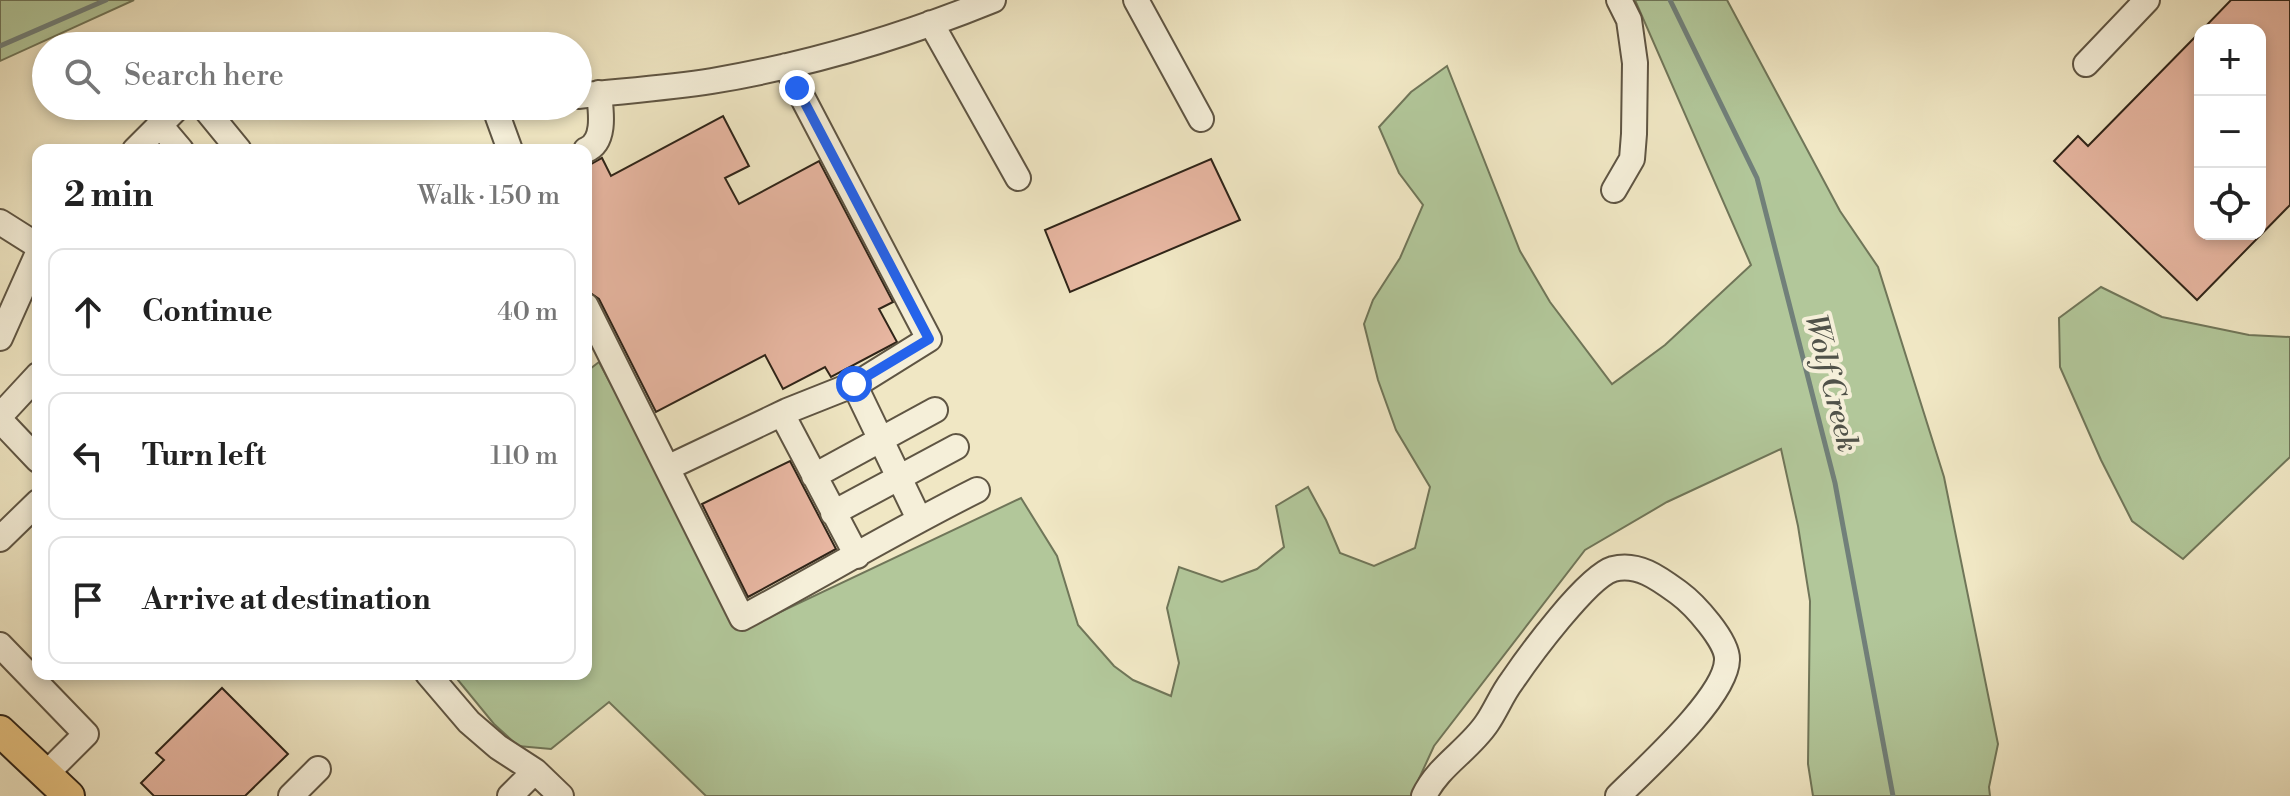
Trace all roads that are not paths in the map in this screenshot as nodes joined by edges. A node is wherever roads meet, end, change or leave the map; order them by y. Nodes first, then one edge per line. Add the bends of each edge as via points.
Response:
1 (993, 0) edge
2 (1136, 0) edge
3 (1619, 0) edge
4 (2147, 0) edge
5 (931, 23) junction
6 (2086, 64) dead end
7 (786, 66) junction
8 (592, 95) edge
9 (592, 101) edge
10 (1201, 119) dead end
11 (163, 120) edge
12 (214, 120) edge
13 (499, 120) edge
14 (159, 124) junction
15 (141, 144) edge
16 (176, 144) edge
17 (234, 144) edge
18 (508, 144) edge
19 (592, 148) edge
20 (1018, 178) dead end
21 (1614, 190) dead end
22 (0, 222) edge
23 (32, 242) edge
24 (32, 273) edge
25 (592, 318) edge
26 (0, 338) edge
27 (32, 381) edge
28 (854, 384) junction
29 (4, 407) edge
30 (935, 410) dead end
31 (782, 414) junction
32 (881, 440) junction
33 (956, 447) dead end
34 (32, 451) edge
35 (667, 468) junction
36 (814, 476) junction
37 (900, 479) junction
38 (977, 490) dead end
39 (32, 508) edge
40 (833, 513) junction
41 (919, 519) junction
42 (0, 539) edge
43 (857, 556) junction
44 (0, 645) edge
45 (32, 678) edge
46 (34, 680) edge
47 (433, 680) edge
48 (0, 731) edge
49 (318, 769) dead end
50 (535, 771) junction
51 (46, 774) junction
52 (69, 796) edge
53 (291, 796) edge
54 (510, 796) edge
55 (561, 796) edge
56 (1424, 796) edge
57 (1618, 796) edge

1 - 5 street
2 - 10 street
3 - 21 street via 1629,20 1635,63 1634,134 1632,159
4 - 6 street
5 - 7 street
5 - 20 street
7 - 8 street via 712,81
7 - 28 street via 929,339
9 - 19 street via 601,119
11 - 14 street
12 - 17 street
13 - 18 street
14 - 15 street
14 - 16 street
22 - 23 street
24 - 26 street
25 - 35 street
27 - 29 street
28 - 31 street
28 - 32 street
29 - 34 street
30 - 32 street
31 - 35 street
31 - 36 street
32 - 36 street
32 - 37 street
33 - 37 street
35 - 43 street via 742,618
36 - 40 street
37 - 40 street
37 - 41 street
38 - 41 street
39 - 42 street
40 - 43 street
41 - 43 street
44 - 45 street
46 - 51 street via 86,734
47 - 50 street via 469,722
48 - 51 main road
49 - 53 street
50 - 54 street
50 - 55 street
51 - 52 main road
56 - 57 street via 1486,724 1511,682 1579,597 1615,568 1641,569 1686,598 1722,642 1728,658 1711,699

